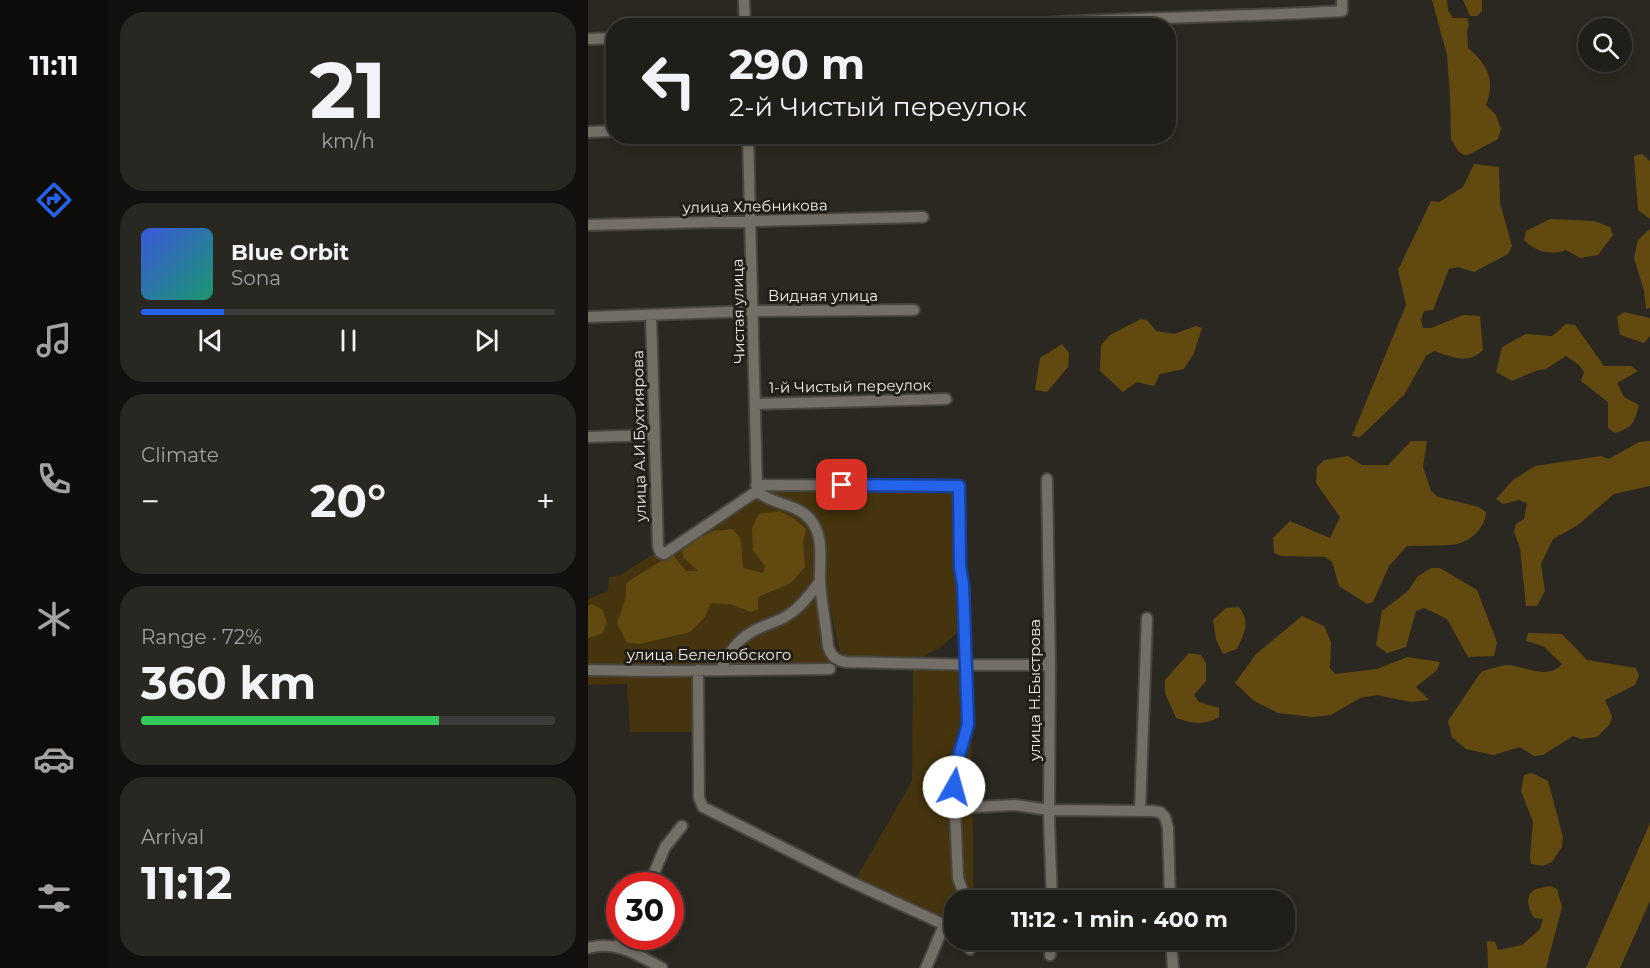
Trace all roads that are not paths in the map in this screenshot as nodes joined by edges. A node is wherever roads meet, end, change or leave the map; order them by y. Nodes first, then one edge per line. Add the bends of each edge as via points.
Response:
1 (744, 0) edge
2 (1342, 6) edge
3 (745, 18) edge
4 (1166, 18) edge
5 (606, 38) edge
6 (589, 39) edge
7 (606, 131) edge
8 (588, 132) edge
9 (748, 144) edge
10 (923, 217) dead end
11 (750, 221) junction
12 (588, 225) edge
13 (914, 310) dead end
14 (753, 311) junction
15 (651, 315) junction
16 (588, 317) edge
17 (946, 399) dead end
18 (755, 404) junction
19 (654, 435) junction
20 (588, 437) edge
21 (1047, 479) dead end
22 (756, 488) junction
23 (820, 581) junction
24 (1147, 618) dead end
25 (832, 663) junction
26 (965, 664) junction
27 (1050, 664) junction
28 (721, 669) junction
29 (588, 670) edge
30 (698, 670) junction
31 (956, 808) junction
32 (1049, 810) junction
33 (1140, 810) junction
34 (682, 826) dead end
35 (654, 872) edge
36 (962, 890) edge
37 (1052, 890) edge
38 (1170, 890) edge
39 (944, 925) edge
40 (944, 936) edge
41 (606, 946) edge
42 (588, 948) edge
43 (629, 950) edge
44 (1051, 950) edge
45 (1172, 950) edge
46 (1050, 955) dead end
47 (662, 968) edge
48 (926, 968) edge
49 (1173, 968) edge

1 - 3 street
2 - 4 street via 1297,14
5 - 6 street
7 - 8 street
9 - 11 street, Чистая улица
10 - 11 street, улица Хлебникова
11 - 12 street, улица Хлебникова
11 - 14 street, Чистая улица
13 - 14 street, Видная улица
14 - 15 street, Видная улица
14 - 18 street, Чистая улица
15 - 16 street, Видная улица
15 - 19 street, улица А.И.Бухтиярова
17 - 18 street, 1-й Чистый переулок
18 - 22 street, Чистая улица
19 - 20 street
19 - 22 street, улица А.И.Бухтиярова via 660,552 664,554
21 - 27 street, улица Н.Быстрова
22 - 23 street via 764,498 798,509 810,518 821,547
22 - 26 street via 959,486
23 - 25 street
23 - 28 street via 787,617 738,642
24 - 33 street
25 - 26 street, улица Белелюбского
25 - 28 street, улица Белелюбского
26 - 27 street, улица Белелюбского
26 - 31 street via 968,724 955,770
27 - 32 street, улица Н.Быстрова
28 - 30 street, улица Белелюбского
29 - 30 street, улица Белелюбского
30 - 39 street via 700,803 708,811
31 - 32 street via 1014,805
31 - 36 street via 958,878
32 - 33 street
32 - 37 street, улица Н.Быстрова
33 - 38 street via 1160,812 1167,822
34 - 35 street via 665,847
40 - 48 street
41 - 42 street
43 - 47 street
44 - 46 street
45 - 49 street

